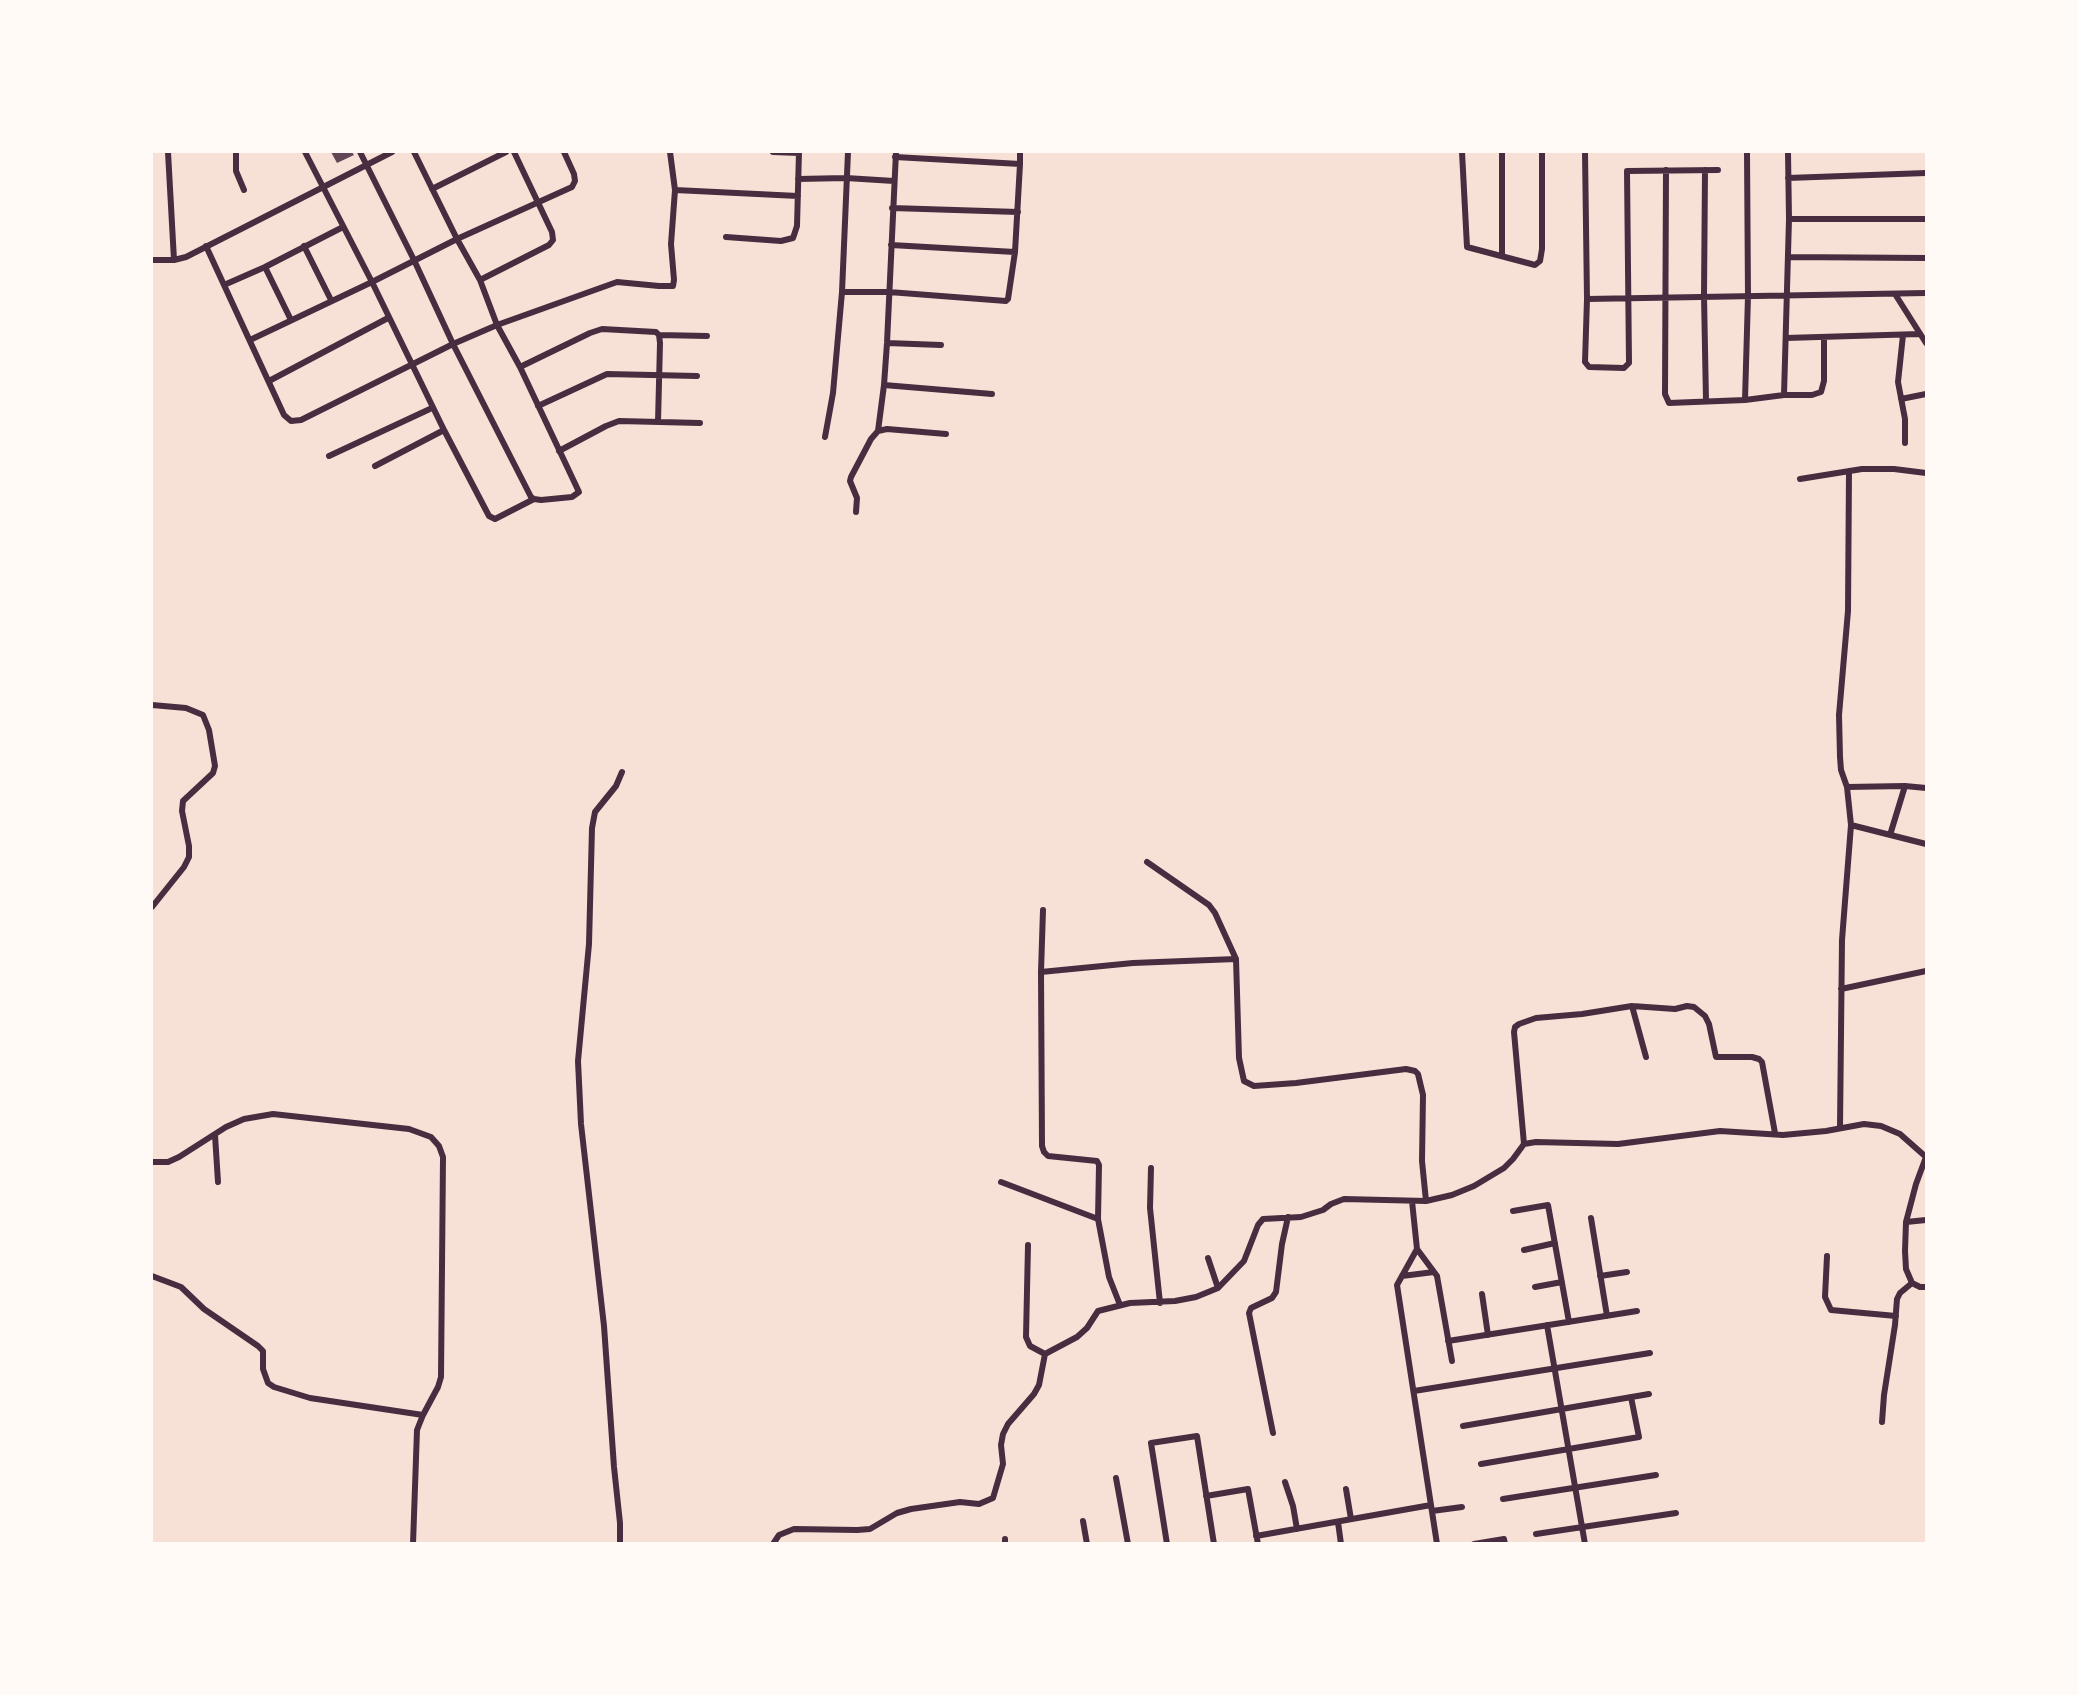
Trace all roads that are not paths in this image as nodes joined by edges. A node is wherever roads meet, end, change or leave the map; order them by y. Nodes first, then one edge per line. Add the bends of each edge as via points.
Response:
1 (168, 152) edge
2 (236, 152) edge
3 (305, 152) edge
4 (360, 152) edge
5 (392, 152) edge
6 (414, 152) edge
7 (506, 152) edge
8 (514, 152) edge
9 (564, 152) edge
10 (670, 152) edge
11 (773, 152) edge
12 (799, 152) edge
13 (848, 152) edge
14 (1020, 152) edge
15 (1462, 152) edge
16 (1502, 152) edge
17 (1542, 152) edge
18 (1585, 152) edge
19 (1747, 152) edge
20 (1788, 152) edge
21 (896, 154) edge
22 (367, 164) junction
23 (1020, 164) junction
24 (1618, 170) dead end
25 (1666, 170) junction
26 (1705, 170) junction
27 (1718, 170) dead end
28 (1627, 171) junction
29 (1926, 173) edge
30 (846, 178) junction
31 (1788, 178) junction
32 (798, 179) junction
33 (894, 181) junction
34 (323, 186) junction
35 (432, 189) junction
36 (244, 190) dead end
37 (675, 190) junction
38 (798, 196) junction
39 (538, 202) junction
40 (892, 208) junction
41 (1018, 212) junction
42 (1789, 219) junction
43 (1926, 219) edge
44 (343, 227) junction
45 (726, 237) dead end
46 (457, 239) junction
47 (891, 245) junction
48 (206, 246) junction
49 (304, 246) junction
50 (1016, 252) junction
51 (1502, 256) junction
52 (1788, 257) junction
53 (1926, 258) edge
54 (152, 260) edge
55 (174, 260) junction
56 (414, 260) junction
57 (265, 267) junction
58 (480, 280) junction
59 (372, 282) junction
60 (224, 285) junction
61 (842, 292) junction
62 (889, 292) junction
63 (1926, 293) edge
64 (1895, 294) junction
65 (1704, 296) junction
66 (1748, 296) junction
67 (1787, 296) junction
68 (1629, 297) junction
69 (1665, 298) junction
70 (1587, 299) junction
71 (331, 300) junction
72 (388, 318) junction
73 (291, 320) junction
74 (497, 325) junction
75 (1919, 334) junction
76 (659, 335) junction
77 (1903, 335) junction
78 (707, 336) dead end
79 (1824, 337) junction
80 (1786, 338) junction
81 (250, 340) junction
82 (887, 343) junction
83 (1926, 343) edge
84 (453, 344) junction
85 (941, 345) dead end
86 (412, 365) junction
87 (519, 367) junction
88 (659, 375) junction
89 (697, 376) dead end
90 (269, 381) junction
91 (884, 385) junction
92 (992, 394) dead end
93 (1926, 394) edge
94 (1784, 395) junction
95 (1901, 399) junction
96 (1744, 400) junction
97 (1707, 401) junction
98 (538, 406) junction
99 (432, 408) junction
100 (658, 422) junction
101 (700, 423) dead end
102 (444, 430) junction
103 (878, 431) junction
104 (946, 434) dead end
105 (825, 437) dead end
106 (1905, 443) dead end
107 (559, 451) junction
108 (329, 456) dead end
109 (375, 466) dead end
110 (1849, 471) junction
111 (1926, 473) edge
112 (1800, 480) dead end
113 (534, 499) junction
114 (856, 512) dead end
115 (152, 705) edge
116 (622, 771) dead end
117 (1905, 786) junction
118 (1848, 787) junction
119 (1926, 788) edge
120 (1851, 825) junction
121 (1890, 835) junction
122 (1926, 844) edge
123 (1147, 862) dead end
124 (152, 908) edge
125 (1043, 910) dead end
126 (1236, 959) junction
127 (1926, 971) edge
128 (1041, 972) junction
129 (1841, 989) junction
130 (1632, 1006) junction
131 (1646, 1057) dead end
132 (1840, 1127) junction
133 (1775, 1133) junction
134 (214, 1135) junction
135 (1524, 1144) junction
136 (1926, 1157) edge
137 (152, 1162) edge
138 (1151, 1168) dead end
139 (218, 1182) dead end
140 (1001, 1182) dead end
141 (1412, 1201) junction
142 (1426, 1201) junction
143 (1513, 1211) dead end
144 (1288, 1217) junction
145 (1591, 1218) dead end
146 (1098, 1219) junction
147 (1926, 1220) edge
148 (1906, 1222) junction
149 (1555, 1243) junction
150 (1028, 1245) dead end
151 (1417, 1249) junction
152 (1524, 1250) dead end
153 (1827, 1256) dead end
154 (1208, 1258) dead end
155 (1434, 1272) junction
156 (1627, 1272) dead end
157 (152, 1276) edge
158 (1402, 1276) junction
159 (1600, 1276) junction
160 (1562, 1282) junction
161 (1912, 1283) junction
162 (1535, 1287) dead end
163 (1926, 1287) edge
164 (1218, 1288) junction
165 (1482, 1294) dead end
166 (1160, 1303) junction
167 (1120, 1305) junction
168 (1637, 1311) dead end
169 (1607, 1316) junction
170 (1896, 1316) junction
171 (1569, 1322) junction
172 (1547, 1325) junction
173 (1488, 1335) junction
174 (1448, 1341) junction
175 (1650, 1353) dead end
176 (1045, 1354) junction
177 (1452, 1361) dead end
178 (1554, 1368) junction
179 (1414, 1392) junction
180 (1649, 1394) dead end
181 (1631, 1398) junction
182 (1562, 1409) junction
183 (423, 1415) junction
184 (1882, 1422) dead end
185 (1463, 1426) dead end
186 (1273, 1433) dead end
187 (1569, 1449) junction
188 (1481, 1464) dead end
189 (1656, 1475) dead end
190 (1116, 1478) dead end
191 (1285, 1482) dead end
192 (1575, 1488) junction
193 (1346, 1489) dead end
194 (1206, 1496) junction
195 (1503, 1499) dead end
196 (1462, 1507) dead end
197 (1432, 1508) junction
198 (1676, 1513) dead end
199 (1351, 1519) junction
200 (1083, 1521) dead end
201 (1338, 1521) junction
202 (1582, 1527) junction
203 (1297, 1529) junction
204 (1536, 1534) dead end
205 (1256, 1536) junction
206 (413, 1544) edge
207 (620, 1544) edge
208 (773, 1544) edge
209 (1087, 1544) edge
210 (1128, 1544) edge
211 (1167, 1544) edge
212 (1214, 1544) edge
213 (1258, 1544) edge
214 (1341, 1544) edge
215 (1437, 1544) edge
216 (1474, 1544) edge
217 (1505, 1544) edge
218 (1585, 1544) edge

1 - 55 street
2 - 36 street via 236,171
3 - 34 street
4 - 22 street
5 - 22 street
6 - 35 street
7 - 35 street
8 - 39 street
9 - 39 street via 574,184
10 - 37 street
11 - 12 street
12 - 32 street
13 - 30 street
14 - 23 street
15 - 51 street via 1466,244 1470,249
16 - 51 street
17 - 51 street via 1539,264
18 - 70 street
19 - 66 street
20 - 31 street
21 - 23 street
21 - 33 street
22 - 34 street
22 - 56 street
23 - 41 street
24 - 28 street
25 - 26 street
25 - 28 street
25 - 69 street
26 - 27 street
26 - 65 street
28 - 68 street
29 - 31 street
30 - 32 street
30 - 33 street
30 - 61 street
31 - 42 street
32 - 38 street
33 - 40 street
34 - 44 street
34 - 48 street
35 - 46 street
37 - 38 street
37 - 74 street via 673,286 617,282
38 - 45 street via 794,238 781,241
39 - 46 street
39 - 58 street via 552,232 551,243
40 - 41 street
40 - 47 street
41 - 50 street
42 - 43 street
42 - 52 street
44 - 49 street
44 - 59 street
46 - 56 street
46 - 58 street
47 - 50 street
47 - 62 street
48 - 55 street
48 - 60 street
49 - 57 street
49 - 71 street
50 - 62 street via 1006,300
52 - 53 street
52 - 67 street
54 - 55 street
56 - 59 street
56 - 84 street
57 - 60 street
57 - 73 street
58 - 74 street
59 - 71 street
59 - 72 street
60 - 81 street
61 - 62 street
61 - 105 street
62 - 82 street
63 - 64 street
64 - 67 street
64 - 75 street
65 - 66 street
65 - 69 street
65 - 97 street
66 - 67 street
66 - 96 street
67 - 80 street
68 - 69 street
68 - 70 street
68 - 70 street via 1629,363 1624,368 1586,365
69 - 97 street via 1665,397 1672,404
71 - 73 street
72 - 86 street
72 - 90 street
73 - 81 street
74 - 84 street
74 - 87 street
75 - 77 street
75 - 83 street
76 - 78 street
76 - 87 street via 651,330 602,329
76 - 88 street
77 - 79 street
77 - 95 street via 1898,382
79 - 80 street
79 - 94 street via 1821,392
80 - 94 street
81 - 90 street
82 - 85 street
82 - 91 street
84 - 86 street
84 - 113 street
86 - 90 street via 295,421 284,415
86 - 99 street
87 - 98 street
88 - 89 street
88 - 98 street via 607,374
88 - 100 street
91 - 92 street
91 - 103 street
93 - 95 street
94 - 96 street
95 - 106 street
96 - 97 street
98 - 107 street
99 - 102 street
99 - 108 street
100 - 101 street
100 - 107 street via 619,421
102 - 109 street
102 - 113 street via 492,519
103 - 104 street
103 - 114 street via 851,477
107 - 113 street via 578,495
110 - 111 street via 1894,469
110 - 112 street
110 - 118 street via 1848,611 1839,715 1841,770
115 - 124 street via 186,708 203,715 215,766 213,773 183,801 189,857
116 - 207 street via 596,812 592,828 589,944 578,1061
117 - 118 street
117 - 119 street
117 - 121 street
118 - 120 street
120 - 121 street
120 - 129 street
121 - 122 street
123 - 126 street via 1209,905
125 - 128 street
126 - 128 street
126 - 142 street via 1240,1066 1244,1081 1254,1086 1296,1083 1406,1069 1418,1074 1423,1095
127 - 129 street
128 - 146 street via 1042,1146 1048,1156 1097,1161
129 - 132 street
130 - 131 street
130 - 133 street via 1694,1007 1709,1024 1716,1057 1759,1059
130 - 135 street via 1528,1019 1515,1027
132 - 133 street via 1803,1134
132 - 136 street via 1881,1126 1900,1134
133 - 135 street via 1720,1131 1618,1144
134 - 137 street via 179,1157
134 - 139 street
134 - 183 street via 244,1119 273,1114 409,1129 431,1137 439,1146 441,1377
135 - 142 street via 1494,1174 1452,1195
136 - 148 street
138 - 166 street via 1150,1208
140 - 146 street
141 - 142 street
141 - 144 street via 1344,1199 1323,1210
141 - 151 street
143 - 149 street via 1548,1205
144 - 164 street via 1260,1222 1244,1262
144 - 186 street via 1276,1292 1249,1313
145 - 159 street
146 - 167 street via 1109,1276
147 - 148 street
148 - 161 street via 1906,1269
149 - 152 street
149 - 160 street
150 - 176 street via 1026,1337 1030,1346
151 - 155 street
151 - 158 street
153 - 170 street via 1824,1289 1831,1310
154 - 164 street
155 - 158 street
155 - 174 street
156 - 159 street
157 - 183 street via 181,1287 204,1309 258,1346 263,1351 268,1383 274,1387 310,1398
158 - 179 street via 1398,1285
159 - 169 street
160 - 162 street
160 - 171 street
161 - 163 street
161 - 170 street via 1900,1293
164 - 166 street via 1196,1297
165 - 173 street
166 - 167 street
167 - 176 street via 1098,1311 1077,1337
168 - 169 street
169 - 171 street
170 - 184 street
171 - 172 street
172 - 173 street
172 - 178 street
173 - 174 street
174 - 177 street
175 - 178 street
176 - 208 street via 1039,1385 1004,1434 1003,1464 993,1498 979,1504 948,1503 911,1509 870,1529 794,1529 779,1535
178 - 179 street
178 - 182 street
179 - 197 street
180 - 181 street
181 - 182 street
181 - 187 street via 1639,1437
182 - 185 street
182 - 187 street
183 - 206 street via 415,1450
187 - 188 street
187 - 192 street
189 - 192 street
190 - 210 street
191 - 203 street
192 - 195 street
192 - 202 street
193 - 199 street
194 - 205 street via 1248,1489
194 - 211 street via 1197,1436 1151,1443
194 - 212 street
196 - 197 street
197 - 199 street
197 - 215 street
198 - 202 street
199 - 201 street
200 - 209 street
201 - 203 street
201 - 214 street
202 - 204 street
202 - 218 street
203 - 205 street
205 - 213 street
216 - 217 street via 1504,1539

